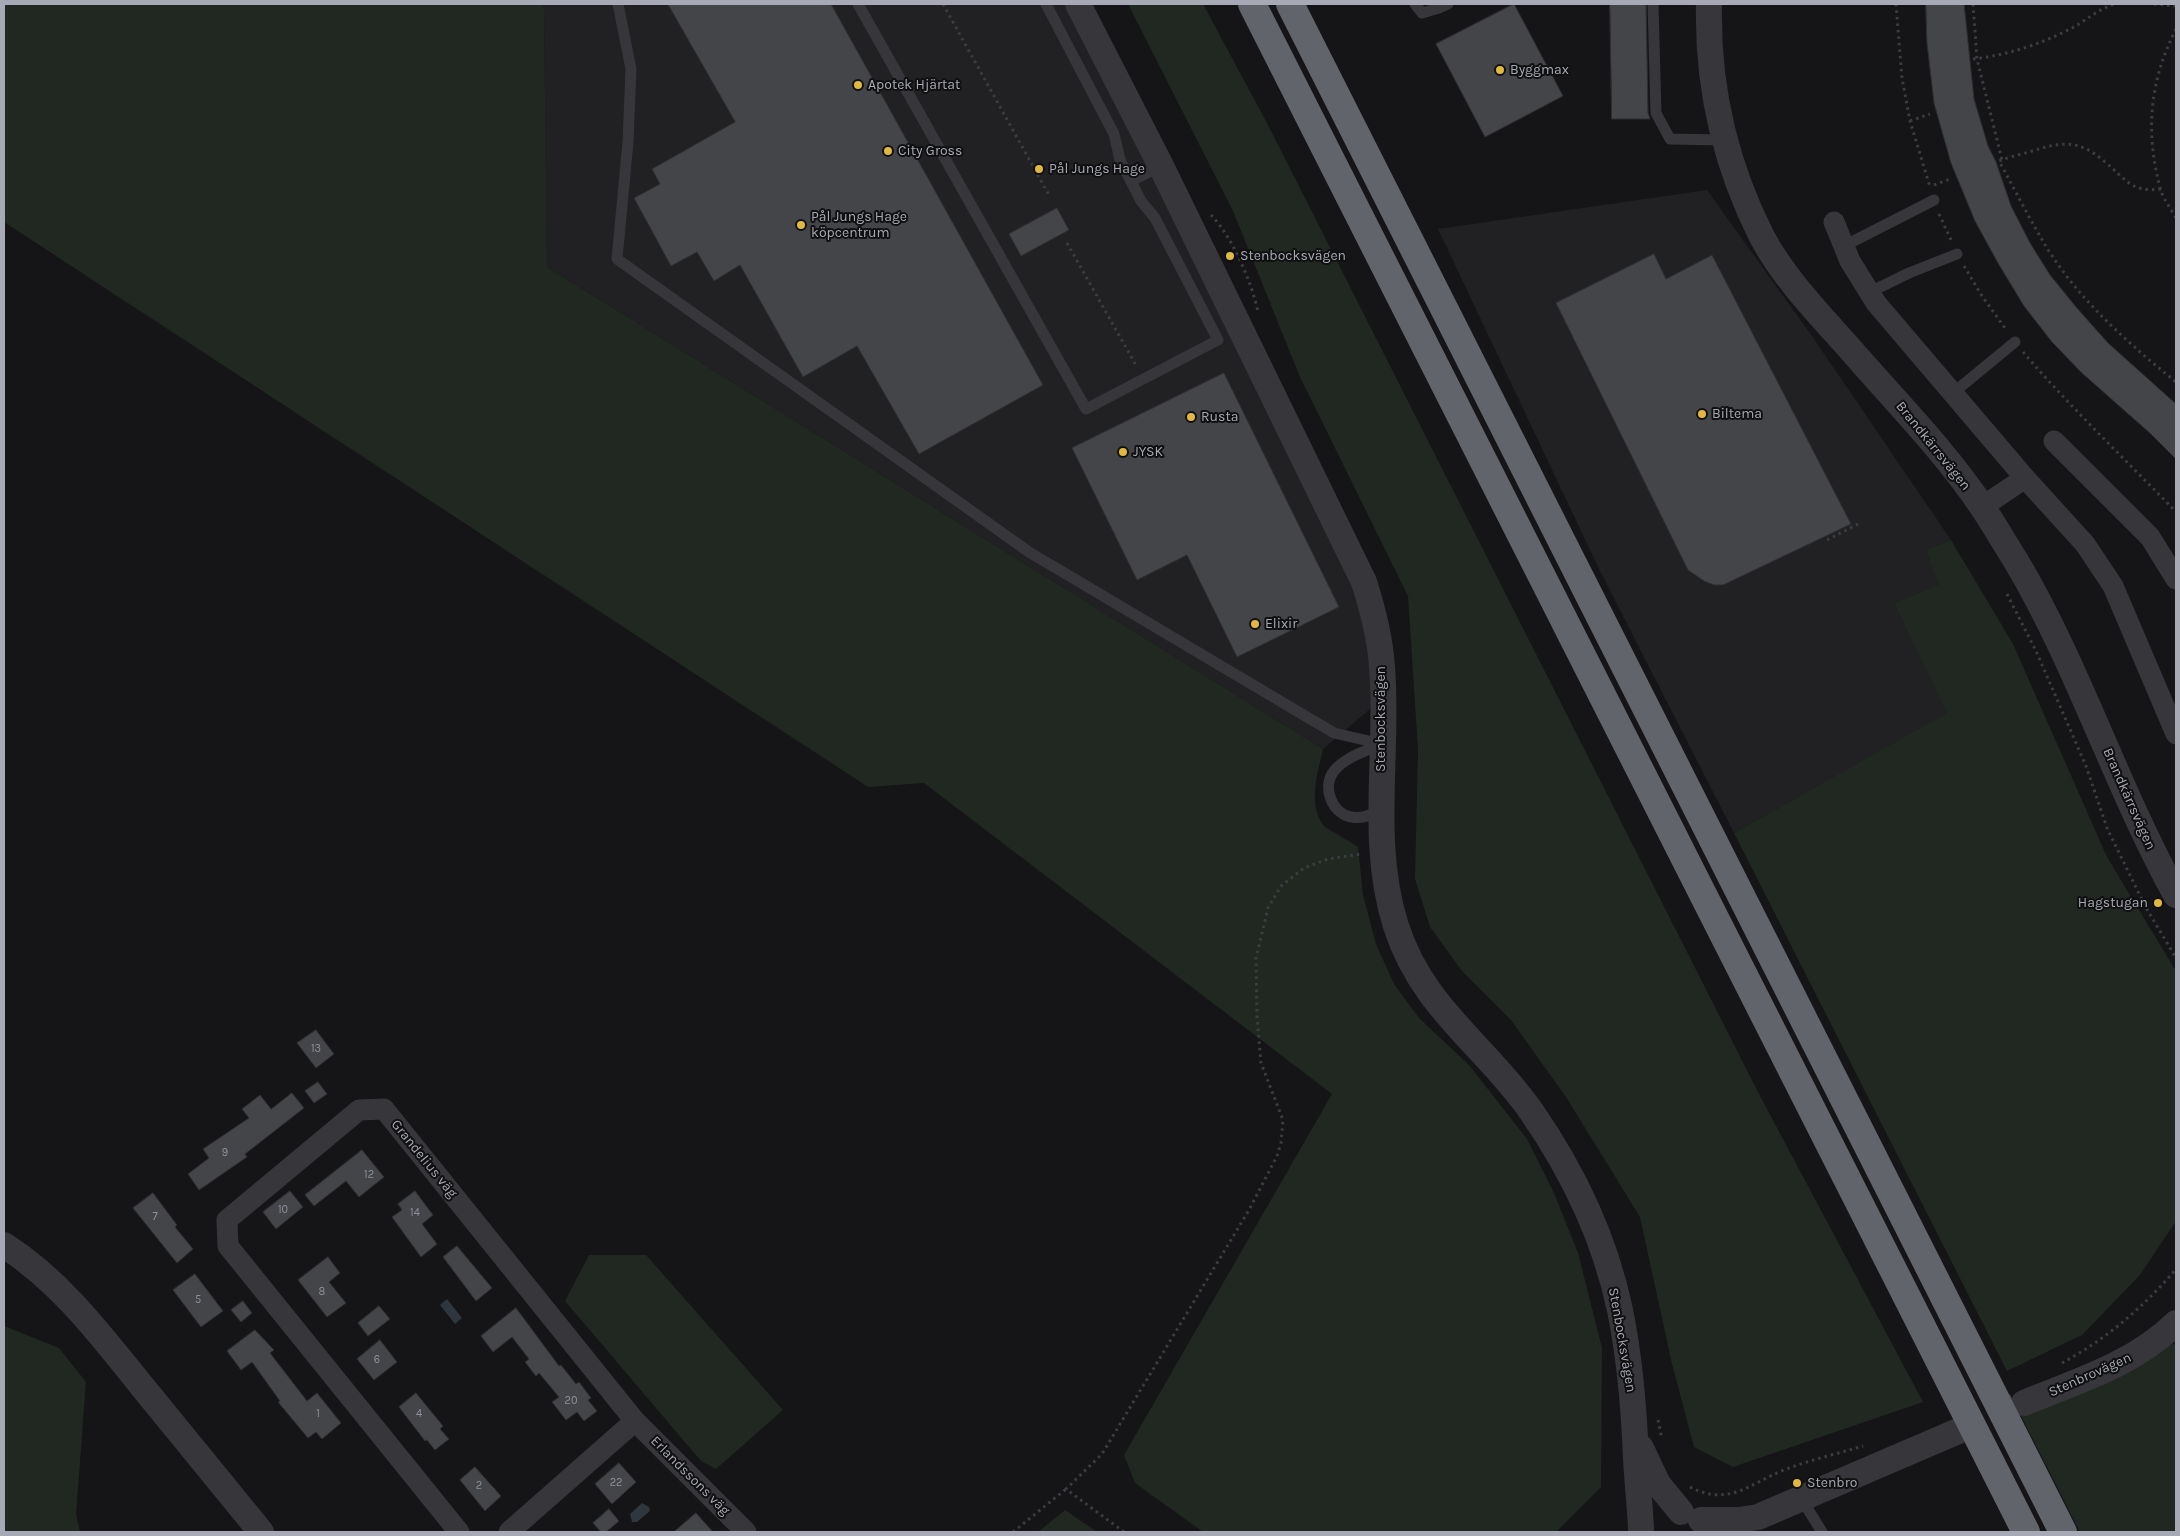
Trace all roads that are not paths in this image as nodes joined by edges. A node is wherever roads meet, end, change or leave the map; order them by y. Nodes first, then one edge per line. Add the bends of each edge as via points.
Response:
1 (618, 4) edge
2 (858, 4) edge
3 (1046, 4) edge
4 (1078, 4) edge
5 (1252, 4) edge
6 (1290, 4) edge
7 (1415, 4) edge
8 (1448, 4) edge
9 (1653, 4) edge
10 (1709, 4) edge
11 (1724, 140) junction
12 (1161, 166) junction
13 (1131, 181) junction
14 (1934, 200) road end
15 (1834, 222) dead end
16 (1844, 246) junction
17 (1957, 254) road end
18 (1870, 292) junction
19 (2015, 342) road end
20 (1953, 393) junction
21 (2054, 441) dead end
22 (2025, 478) junction
23 (1982, 507) junction
24 (2176, 579) edge
25 (2176, 734) edge
26 (1382, 744) junction
27 (1381, 810) junction
28 (2176, 895) edge
29 (9, 1251) edge
30 (2176, 1323) edge
31 (2024, 1403) tunnel mouth
32 (635, 1421) junction
33 (1956, 1432) tunnel mouth
34 (1635, 1433) junction
35 (1801, 1498) junction
36 (1697, 1521) edge
37 (1749, 1524) edge
38 (1640, 1531) edge
39 (261, 1532) edge
40 (459, 1532) edge
41 (509, 1532) edge
42 (746, 1532) edge
43 (1822, 1532) edge
44 (2026, 1532) edge
45 (2063, 1532) edge

1 - 26 lane via 631,69 617,260 1029,552 1334,733
2 - 13 lane via 1086,409 1218,340 1155,218
3 - 13 lane via 1114,134 1120,160
4 - 12 street, Stenbocksvägen
5 - 44 highway
6 - 45 highway
7 - 8 lane via 1422,13
9 - 11 lane via 1656,113 1670,139
10 - 11 street, Brandkärrsvägen via 1708,36 1713,88
11 - 23 street, Brandkärrsvägen via 1732,170 1763,239 1794,285 1934,445
12 - 13 lane
12 - 26 street, Stenbocksvägen via 1364,582 1374,611 1379,641
14 - 16 lane
15 - 16 street
16 - 18 street
17 - 18 lane
18 - 20 street
19 - 20 lane
20 - 22 street
21 - 24 street via 2150,536
22 - 23 street
22 - 25 street via 2085,544 2113,586
23 - 28 street, Brandkärrsvägen via 2054,633 2153,854
26 - 27 street, Stenbocksvägen
26 - 27 lane via 1345,761 1334,770 1327,790 1338,810 1349,816 1364,817
27 - 34 street, Stenbocksvägen via 1387,894 1417,977 1436,1004 1530,1109 1585,1204 1603,1250 1620,1309 1630,1369
29 - 39 street via 54,1283 92,1325
30 - 31 street, Stenbrovägen via 2129,1360
32 - 40 street, Grandelius väg via 384,1109 359,1110 227,1220 228,1246
32 - 41 street
32 - 42 street, Erlandssons väg
33 - 35 street
34 - 36 street, Stenbocksvägen via 1658,1484
34 - 38 street, Stenbocksvägen
35 - 37 street
35 - 43 lane
36 - 37 street via 1739,1520
36 - 38 street via 1668,1512 1655,1516

